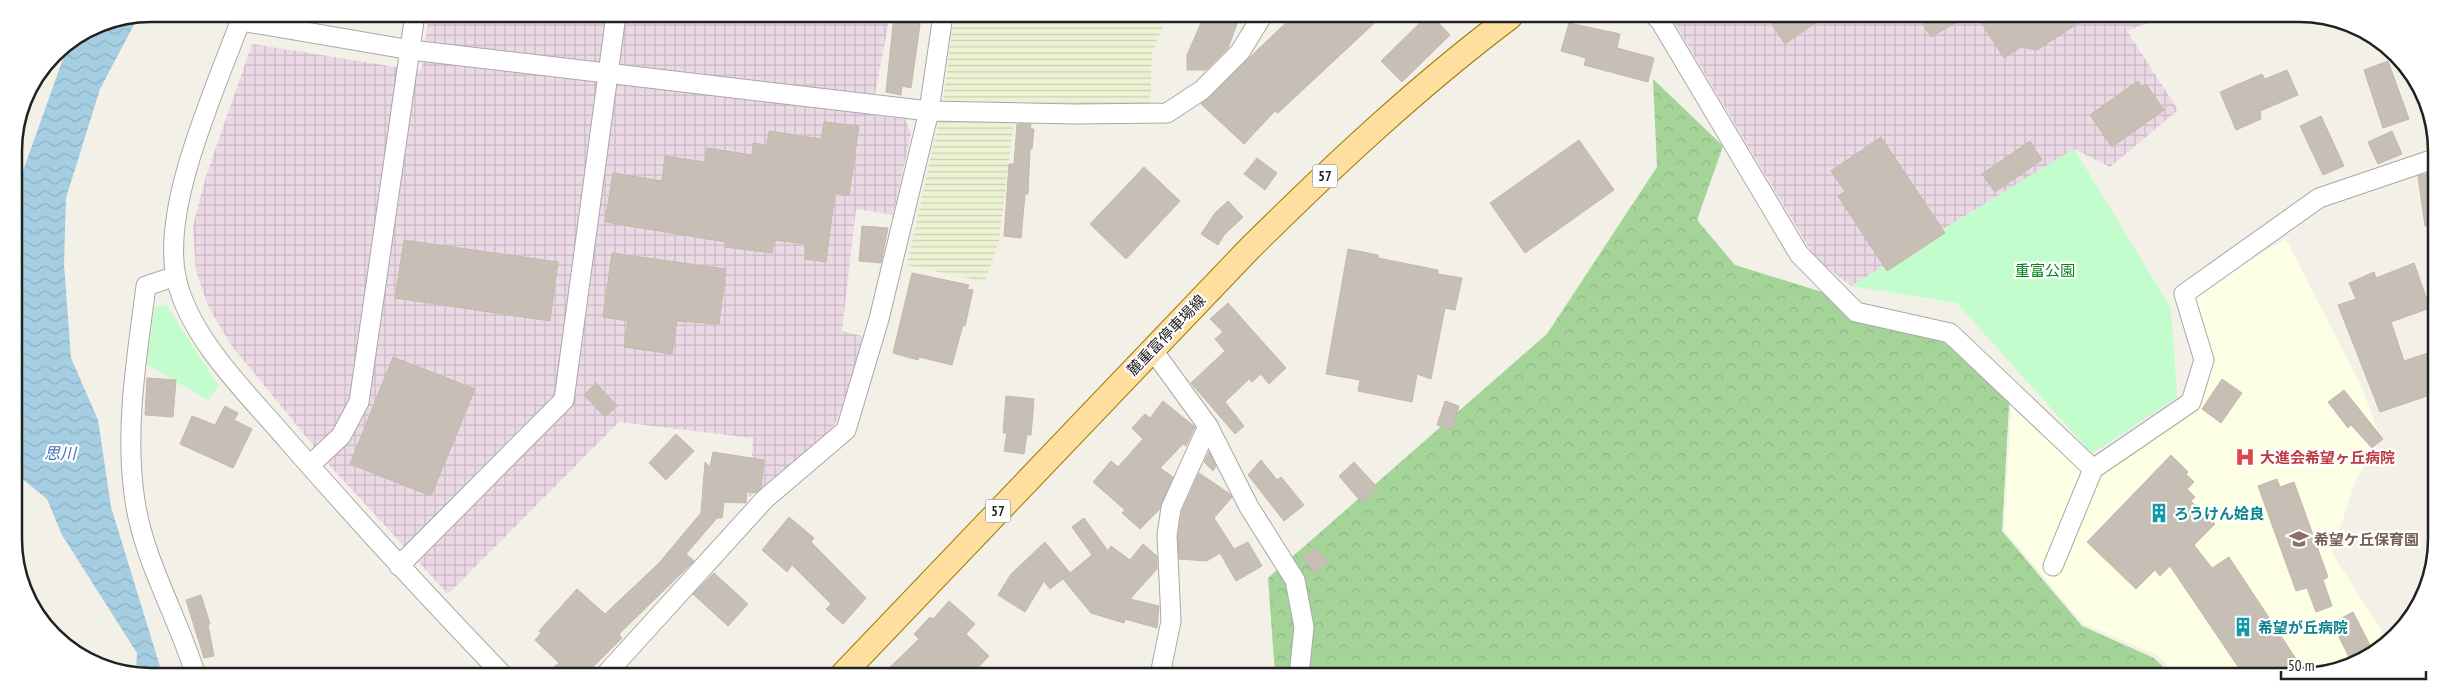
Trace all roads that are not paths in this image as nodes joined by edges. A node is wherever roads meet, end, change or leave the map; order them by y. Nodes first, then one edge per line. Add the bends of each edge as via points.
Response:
1 (240, 23) edge
2 (268, 23) edge
3 (414, 23) edge
4 (615, 23) edge
5 (941, 23) edge
6 (1258, 23) edge
7 (1503, 23) edge
8 (1661, 23) edge
9 (411, 50) junction
10 (608, 73) junction
11 (929, 111) junction
12 (2428, 161) edge
13 (176, 276) junction
14 (1152, 348) junction
15 (1208, 426) junction
16 (310, 465) junction
17 (2093, 469) junction
18 (399, 566) junction
19 (2054, 566) dead end
20 (193, 668) edge
21 (496, 668) edge
22 (611, 668) edge
23 (849, 668) edge
24 (1161, 668) edge
25 (1300, 668) edge

1 - 13 street via 192,154 178,207 174,239
2 - 9 street
3 - 9 street
4 - 10 street
5 - 11 street
6 - 11 street via 1240,52 1202,90 1166,113
7 - 14 main road, 麓重富停車場線 / 57 via 1421,89 1314,185
8 - 17 street via 1799,254 1856,312 1950,333
9 - 10 street
9 - 16 street via 359,402 342,436
10 - 11 street
10 - 18 street via 564,400
11 - 22 street via 879,319 846,430 765,499
12 - 17 street via 2319,198 2184,294 2204,360 2191,402
13 - 16 street via 188,311 210,348
13 - 20 street via 146,286 133,388 130,449 135,502 150,558
14 - 15 street
14 - 23 main road, 麓重富停車場線 / 57
15 - 24 street via 1171,508 1167,535 1171,621
15 - 25 street via 1249,507 1295,580 1304,627
16 - 18 street
17 - 19 street
18 - 21 street

